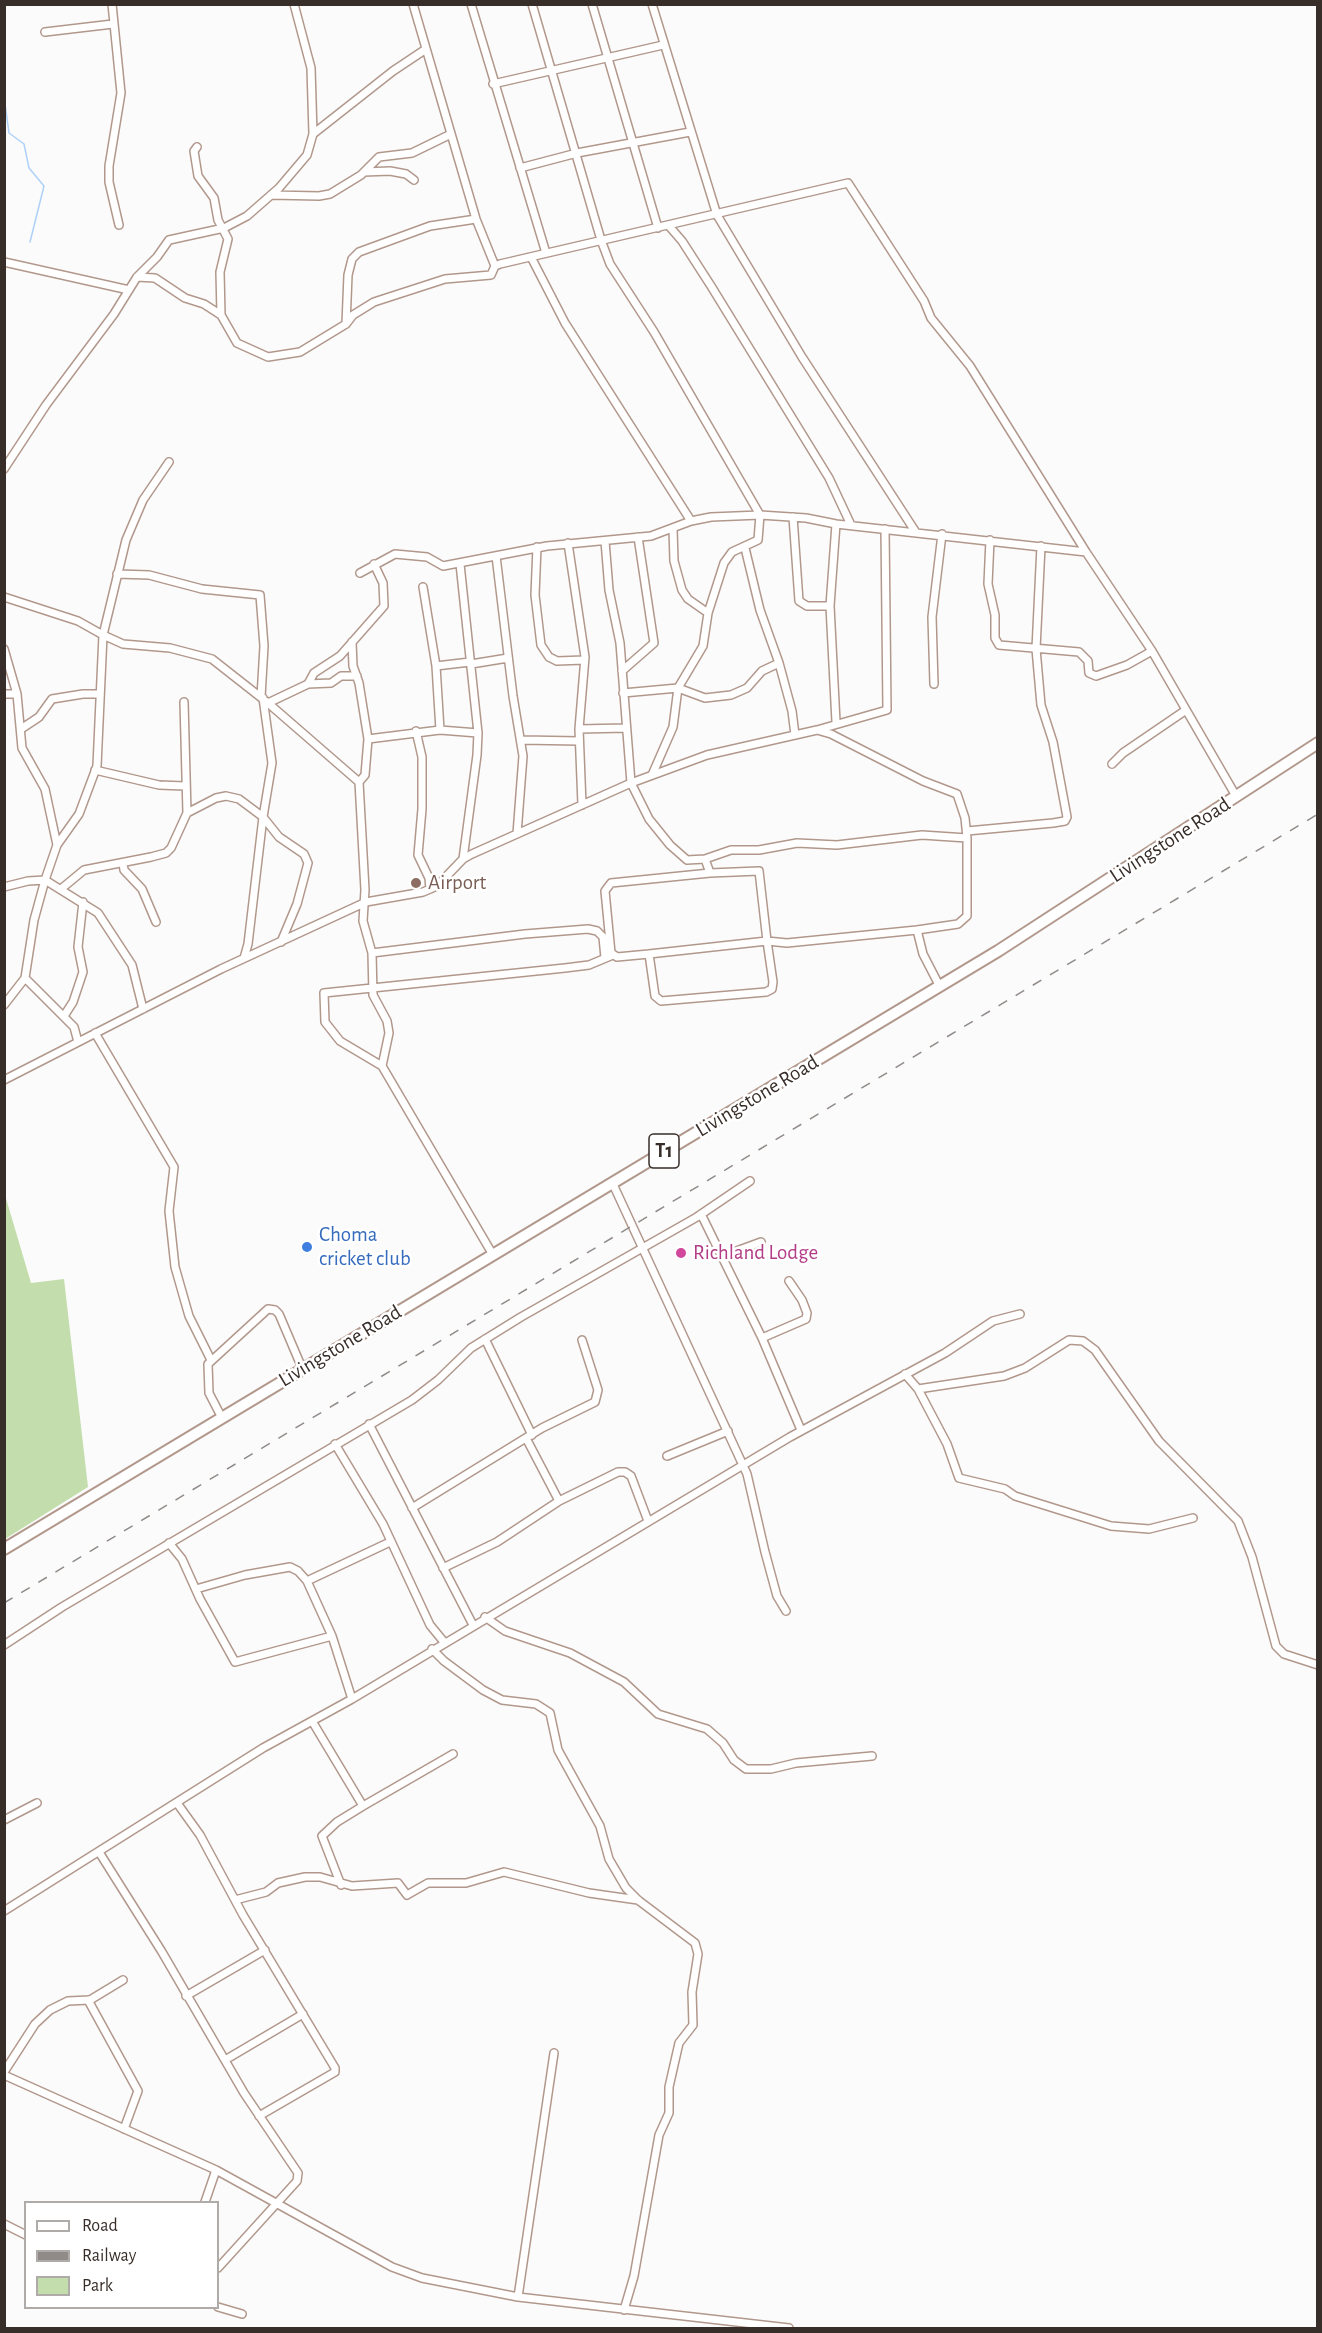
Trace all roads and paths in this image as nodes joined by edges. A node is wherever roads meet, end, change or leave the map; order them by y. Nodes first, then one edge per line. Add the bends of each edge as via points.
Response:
1 (112, 4) edge
2 (294, 4) edge
3 (412, 4) edge
4 (471, 4) edge
5 (532, 4) edge
6 (592, 4) edge
7 (652, 4) edge
8 (113, 24) junction
9 (45, 32) dead end
10 (663, 45) junction
11 (426, 50) junction
12 (608, 58) junction
13 (552, 72) junction
14 (493, 84) junction
15 (690, 132) junction
16 (313, 134) junction
17 (451, 135) junction
18 (633, 143) junction
19 (197, 147) dead end
20 (577, 153) junction
21 (520, 168) junction
22 (364, 172) junction
23 (414, 180) dead end
24 (271, 195) junction
25 (717, 215) junction
26 (476, 219) junction
27 (119, 225) dead end
28 (669, 226) junction
29 (224, 228) junction
30 (658, 228) junction
31 (601, 240) junction
32 (546, 253) junction
33 (531, 257) junction
34 (4, 262) edge
35 (495, 266) junction
36 (137, 278) junction
37 (129, 290) junction
38 (221, 315) junction
39 (346, 324) junction
40 (169, 462) dead end
41 (4, 469) edge
42 (760, 514) junction
43 (793, 517) junction
44 (691, 522) junction
45 (836, 524) junction
46 (851, 525) junction
47 (885, 528) junction
48 (673, 529) junction
49 (915, 531) junction
50 (942, 534) junction
51 (638, 537) junction
52 (990, 540) junction
53 (605, 541) junction
54 (568, 543) junction
55 (1041, 546) junction
56 (537, 547) junction
57 (745, 548) junction
58 (1086, 552) junction
59 (496, 556) junction
60 (374, 564) junction
61 (460, 564) junction
62 (360, 573) dead end
63 (117, 574) junction
64 (423, 587) dead end
65 (4, 597) edge
66 (830, 606) junction
67 (708, 613) junction
68 (103, 635) junction
69 (352, 642) junction
70 (1036, 649) junction
71 (4, 650) edge
72 (1152, 651) junction
73 (508, 658) junction
74 (584, 660) junction
75 (471, 663) junction
76 (779, 663) junction
77 (436, 666) junction
78 (622, 671) junction
79 (357, 676) junction
80 (308, 684) junction
81 (934, 684) dead end
82 (678, 688) junction
83 (623, 693) junction
84 (4, 694) edge
85 (17, 694) junction
86 (99, 694) junction
87 (264, 699) junction
88 (184, 702) dead end
89 (1186, 710) junction
90 (836, 722) junction
91 (626, 728) junction
92 (21, 729) junction
93 (579, 729) junction
94 (440, 730) junction
95 (817, 730) junction
96 (416, 731) junction
97 (478, 733) junction
98 (795, 735) junction
99 (368, 739) junction
100 (522, 740) junction
101 (579, 741) junction
102 (1317, 743) edge
103 (1112, 764) dead end
104 (95, 770) junction
105 (651, 776) junction
106 (359, 782) junction
107 (632, 783) junction
108 (185, 786) junction
109 (1236, 796) junction
110 (582, 805) junction
111 (187, 813) junction
112 (263, 817) junction
113 (517, 834) junction
114 (967, 835) junction
115 (57, 845) junction
116 (463, 859) junction
117 (705, 859) junction
118 (123, 862) junction
119 (710, 873) junction
120 (45, 880) junction
121 (4, 887) edge
122 (61, 889) junction
123 (430, 889) junction
124 (83, 902) junction
125 (366, 902) junction
126 (156, 922) dead end
127 (917, 930) junction
128 (766, 941) junction
129 (281, 942) junction
130 (372, 953) junction
131 (649, 954) junction
132 (613, 955) junction
133 (244, 958) junction
134 (604, 958) junction
135 (25, 978) junction
136 (940, 987) junction
137 (372, 990) junction
138 (4, 1005) edge
139 (143, 1009) junction
140 (64, 1016) junction
141 (95, 1033) junction
142 (78, 1042) junction
143 (382, 1066) junction
144 (4, 1080) edge
145 (750, 1181) dead end
146 (612, 1182) junction
147 (701, 1214) junction
148 (761, 1242) dead end
149 (642, 1247) junction
150 (493, 1255) junction
151 (723, 1256) junction
152 (789, 1281) dead end
153 (1020, 1314) dead end
154 (762, 1338) junction
155 (485, 1340) junction
156 (582, 1340) dead end
157 (211, 1360) junction
158 (302, 1368) junction
159 (904, 1374) junction
160 (918, 1389) junction
161 (222, 1418) junction
162 (369, 1424) junction
163 (801, 1430) junction
164 (728, 1431) junction
165 (529, 1437) junction
166 (335, 1444) junction
167 (667, 1456) dead end
168 (743, 1465) junction
169 (559, 1501) junction
170 (412, 1508) junction
171 (1193, 1518) dead end
172 (648, 1521) junction
173 (390, 1542) junction
174 (169, 1543) junction
175 (4, 1549) edge
176 (443, 1568) junction
177 (307, 1581) junction
178 (196, 1588) junction
179 (786, 1611) dead end
180 (485, 1617) junction
181 (473, 1625) junction
182 (332, 1636) junction
183 (444, 1642) junction
184 (4, 1645) edge
185 (432, 1648) junction
186 (1317, 1665) edge
187 (352, 1699) junction
188 (312, 1721) junction
189 (453, 1754) dead end
190 (872, 1756) dead end
191 (37, 1803) dead end
192 (177, 1803) junction
193 (363, 1806) junction
194 (4, 1820) edge
195 (99, 1852) junction
196 (341, 1886) junction
197 (235, 1900) junction
198 (638, 1900) junction
199 (4, 1911) edge
200 (266, 1950) junction
201 (123, 1980) dead end
202 (186, 1996) junction
203 (87, 2000) junction
204 (303, 2014) junction
205 (554, 2053) dead end
206 (225, 2060) junction
207 (4, 2073) edge
208 (259, 2116) junction
209 (124, 2129) junction
210 (216, 2170) junction
211 (205, 2201) edge
212 (277, 2203) junction
213 (4, 2224) edge
214 (24, 2234) edge
215 (219, 2267) edge
216 (518, 2297) junction
217 (219, 2307) edge
218 (624, 2310) junction
219 (242, 2314) dead end
220 (789, 2328) edge

1 - 8 street
2 - 16 street via 311,68
3 - 11 street
4 - 14 street
5 - 13 street
6 - 12 street
7 - 10 street
8 - 9 street
8 - 27 street via 121,93 109,182
10 - 12 street
10 - 15 street
11 - 16 street
11 - 17 street
12 - 13 street
12 - 18 street
13 - 14 street
13 - 20 street
14 - 21 street
15 - 18 street
15 - 25 street
16 - 24 street via 307,155
17 - 22 street via 412,153 379,157
17 - 26 street
18 - 20 street
18 - 30 street
19 - 29 street via 194,151 198,176 211,192
20 - 21 street
20 - 31 street
21 - 32 street
22 - 23 street via 390,171
22 - 24 street via 330,194
24 - 29 street via 247,216
25 - 28 street
25 - 49 street via 802,357
25 - 58 street via 848,183 931,318 970,366
26 - 35 street
26 - 39 street via 430,226 354,255 348,275
28 - 30 street
28 - 46 street via 711,286 829,478
29 - 36 street via 169,240
29 - 38 street via 228,239 220,272
30 - 31 street
31 - 32 street
31 - 42 street via 618,278 654,332
32 - 33 street
33 - 35 street
33 - 44 street via 565,323
34 - 37 street
35 - 39 street via 491,275 445,279 374,302
36 - 37 street
36 - 38 street via 155,278
37 - 41 street
38 - 39 street via 237,343 267,357 300,352
40 - 63 street via 136,515
42 - 43 street
42 - 44 street
42 - 57 street via 759,538
43 - 45 street
43 - 66 street via 799,601 807,606
44 - 48 street
45 - 46 street
45 - 66 street
46 - 47 street
47 - 49 street
47 - 90 street via 887,710
48 - 51 street
48 - 67 street via 674,561 682,590
49 - 50 street
50 - 52 street
50 - 81 street via 932,617
51 - 53 street
51 - 78 street via 654,643
52 - 55 street
52 - 70 street via 988,584 997,643
53 - 54 street
53 - 78 street
54 - 56 street
54 - 74 street
55 - 58 street
55 - 70 street
56 - 59 street
56 - 74 street via 535,595 541,645 557,661
57 - 67 street via 732,552 724,563
57 - 76 street via 764,624
58 - 72 street
59 - 61 street
59 - 73 street
60 - 61 street via 395,554 427,557 440,566
60 - 62 street
60 - 69 street via 384,583 385,603
61 - 75 street
63 - 68 street
63 - 87 street via 149,575 202,589 260,595
64 - 77 street
65 - 68 street via 78,621
66 - 90 street
67 - 82 street via 703,646
68 - 86 street
68 - 87 street via 123,644 170,648 212,659
69 - 79 street
69 - 80 street via 340,656 314,673
70 - 72 street via 1079,652 1088,661 1089,673 1096,676
70 - 114 street via 1041,705 1053,742 1067,817 1065,821
71 - 85 street
72 - 89 street
73 - 75 street
73 - 100 street
74 - 93 street
75 - 77 street
75 - 97 street
76 - 82 street via 762,671 747,688 731,695 705,698
76 - 98 street
77 - 94 street
78 - 83 street
79 - 80 street
79 - 99 street
80 - 87 street
82 - 83 street
82 - 105 street via 673,727
83 - 91 street
84 - 85 street
85 - 92 street
86 - 92 street via 52,699 39,717
86 - 104 street
87 - 106 street
87 - 112 street via 272,763
88 - 108 street
89 - 103 street
89 - 109 street
90 - 95 street
91 - 93 street
91 - 107 street
92 - 115 street via 25,755 45,789
93 - 101 street
94 - 96 street
94 - 97 street
95 - 98 street
95 - 114 street via 957,794
96 - 99 street
96 - 123 street via 422,757 418,855
97 - 116 street
98 - 105 street via 707,755
99 - 106 street via 364,775
100 - 101 street
100 - 113 street via 524,774
101 - 110 street
102 - 109 highway, Livingstone Road / T1
104 - 108 street via 159,785
104 - 115 street via 79,814
105 - 107 street
106 - 125 street
107 - 110 street
107 - 117 street via 649,819 678,854 687,860
108 - 111 street
109 - 136 highway, Livingstone Road / T1
110 - 113 street
111 - 112 street via 226,796 238,799
111 - 118 street via 166,853
112 - 129 street via 279,837 304,854 308,863
112 - 133 street
113 - 116 street
114 - 117 street via 922,835 837,845 797,843 731,850
114 - 127 street via 965,921
115 - 120 street
116 - 123 street
117 - 119 street
118 - 122 street via 84,870
118 - 126 street via 124,870 142,890
119 - 128 street via 759,871
119 - 132 street via 608,885
120 - 121 street
120 - 122 street
120 - 135 street
122 - 124 street
123 - 125 street
124 - 139 street via 98,913 128,958
124 - 140 street via 78,947 83,972
125 - 129 street
125 - 130 street via 363,921
127 - 128 street via 787,943
127 - 136 street via 923,954
128 - 131 street
128 - 131 street via 773,986 766,992 661,1001 655,996
129 - 133 street
130 - 134 street via 588,929 603,938
130 - 137 street
131 - 132 street
132 - 134 street
133 - 139 street
134 - 137 street via 577,967
135 - 138 street
135 - 140 street
136 - 146 highway, Livingstone Road / T1
137 - 143 street via 389,1033
137 - 143 street via 324,993 325,1022 340,1041
139 - 141 street
140 - 142 street via 74,1027
141 - 142 street
141 - 157 street via 174,1167 169,1211 175,1267 189,1316
142 - 144 street
143 - 150 street
145 - 147 street
146 - 149 street
146 - 150 highway, Livingstone Road / T1
147 - 149 street
147 - 151 street
148 - 151 street
149 - 155 street
149 - 164 street
150 - 158 highway, Livingstone Road / T1
151 - 154 street
152 - 154 street via 802,1300 806,1319
153 - 159 street via 993,1321
154 - 163 street
155 - 162 street via 412,1400
155 - 165 street
156 - 165 street via 598,1399
157 - 158 street via 272,1309 279,1314
157 - 161 street via 207,1370 209,1393
158 - 161 highway, Livingstone Road / T1
159 - 160 street
159 - 163 street
160 - 171 street via 959,1478 1005,1489 1015,1497 1111,1526 1149,1529
160 - 186 street via 1004,1376 1025,1368 1069,1340 1083,1341 1095,1350 1159,1441 1238,1521 1276,1646 1284,1654
161 - 175 highway, Livingstone Road / T1
162 - 166 street
162 - 170 street
163 - 168 street
164 - 167 street
164 - 168 street
165 - 169 street
165 - 170 street
166 - 173 street
166 - 174 street
168 - 172 street
168 - 179 street via 774,1586
169 - 172 street via 612,1474 625,1472 634,1481
169 - 176 street via 497,1542
170 - 176 street
172 - 180 street
173 - 177 street
173 - 183 street via 430,1625
174 - 178 street
174 - 184 street
176 - 181 street
177 - 178 street via 290,1567
177 - 182 street
178 - 182 street via 235,1662
180 - 181 street
180 - 190 street via 506,1630 563,1650 624,1682 658,1714 707,1729 746,1769
181 - 183 street
182 - 187 street
183 - 185 street
185 - 187 street
185 - 198 street via 483,1690 502,1700 536,1704 550,1713 558,1750 600,1826 609,1859
187 - 188 street
188 - 192 street
188 - 193 street
189 - 193 street
191 - 194 street
192 - 195 street
192 - 197 street via 200,1835
193 - 196 street via 322,1836
195 - 199 street
195 - 202 street
196 - 197 street via 320,1877 305,1877 278,1882 266,1892
196 - 198 street via 398,1882 407,1895 428,1883 466,1882 504,1872 589,1893
197 - 200 street
198 - 218 street via 686,1934 695,1943 698,1954 692,1992 693,2025 680,2043 669,2087 669,2113 659,2134 634,2276
200 - 202 street
200 - 204 street
201 - 203 street
202 - 206 street
203 - 207 street via 68,2001 35,2024
203 - 209 street via 138,2091
204 - 206 street
204 - 208 street via 336,2070
205 - 216 street
206 - 208 street
207 - 209 street
208 - 212 street via 298,2174 297,2181
209 - 210 street
210 - 211 street
210 - 212 street
212 - 215 street
212 - 216 street via 392,2267 441,2283
213 - 214 street
216 - 218 street
217 - 219 street
218 - 220 street

